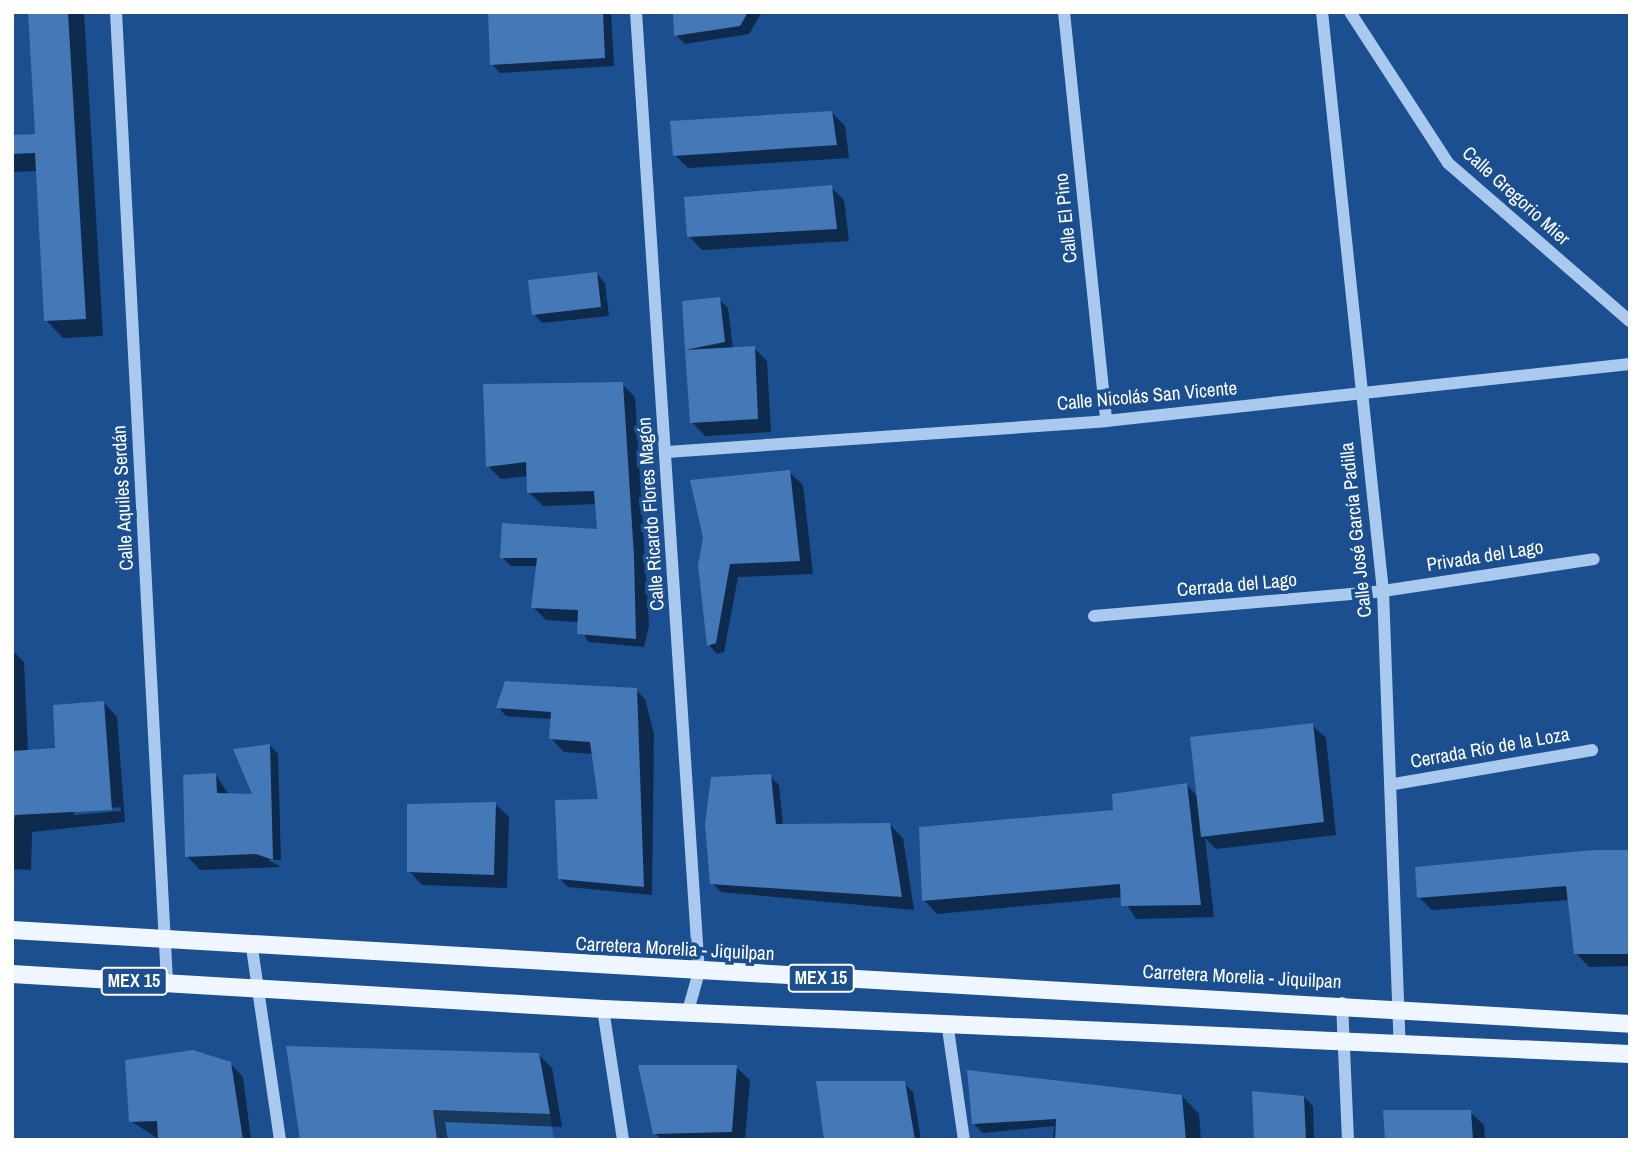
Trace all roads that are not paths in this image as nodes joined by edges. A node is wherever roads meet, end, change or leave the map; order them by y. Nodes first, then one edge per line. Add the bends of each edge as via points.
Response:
1 (116, 12) edge
2 (636, 12) edge
3 (1064, 12) edge
4 (1322, 12) edge
5 (1350, 12) edge
6 (1630, 321) edge
7 (1630, 364) edge
8 (1362, 396) junction
9 (1106, 421) junction
10 (667, 452) junction
11 (1594, 559) dead end
12 (1383, 591) junction
13 (1094, 616) dead end
14 (1592, 750) dead end
15 (1394, 784) junction
16 (12, 930) edge
17 (166, 940) junction
18 (252, 948) junction
19 (699, 972) junction
20 (12, 974) edge
21 (167, 982) junction
22 (257, 989) junction
23 (1342, 1003) junction
24 (603, 1009) junction
25 (1401, 1009) junction
26 (688, 1012) junction
27 (947, 1022) junction
28 (1630, 1024) edge
29 (1341, 1044) junction
30 (1400, 1045) junction
31 (1630, 1054) edge
32 (280, 1140) edge
33 (623, 1140) edge
34 (964, 1140) edge
35 (1348, 1140) edge

1 - 17 street, Calle Aquiles Serdán
2 - 10 street, Calle Ricardo Flores Magón
3 - 9 street, Calle El Pino
4 - 8 street, Calle José García Padilla
5 - 6 street, Calle Gregorio Mier via 1448,163
7 - 8 street, Calle Nicolás San Vicente
8 - 9 street, Calle Nicolás San Vicente
8 - 12 street, Calle José García Padilla
9 - 10 street, Calle Nicolás San Vicente
10 - 19 street, Calle Ricardo Flores Magón
11 - 12 street, Privada del Lago
12 - 13 street, Cerrada del Lago
12 - 15 street, Calle José García Padilla
14 - 15 street, Cerrada Río de la Loza
15 - 25 street, Calle José García Padilla
16 - 17 main road, Carretera Morelia - Jiquilpan / MEX 15
17 - 18 main road, Carretera Morelia - Jiquilpan / MEX 15
17 - 21 street, Calle Aquiles Serdán
18 - 19 main road, Carretera Morelia - Jiquilpan / MEX 15
18 - 22 street
19 - 23 main road, Carretera Morelia - Jiquilpan / MEX 15
19 - 26 street, Calle Ricardo Flores Magón
20 - 21 main road, MEX 15
21 - 22 main road, MEX 15
22 - 24 main road, MEX 15
22 - 32 street
23 - 25 main road, Carretera Morelia - Jiquilpan / MEX 15
23 - 29 street
24 - 26 main road, MEX 15
24 - 33 street
25 - 28 main road, Carretera Morelia - Jiquilpan / MEX 15
25 - 30 street, Calle José García Padilla
26 - 27 main road, MEX 15
27 - 29 main road, MEX 15
27 - 34 street
29 - 30 main road, MEX 15
29 - 35 street
30 - 31 main road, MEX 15

